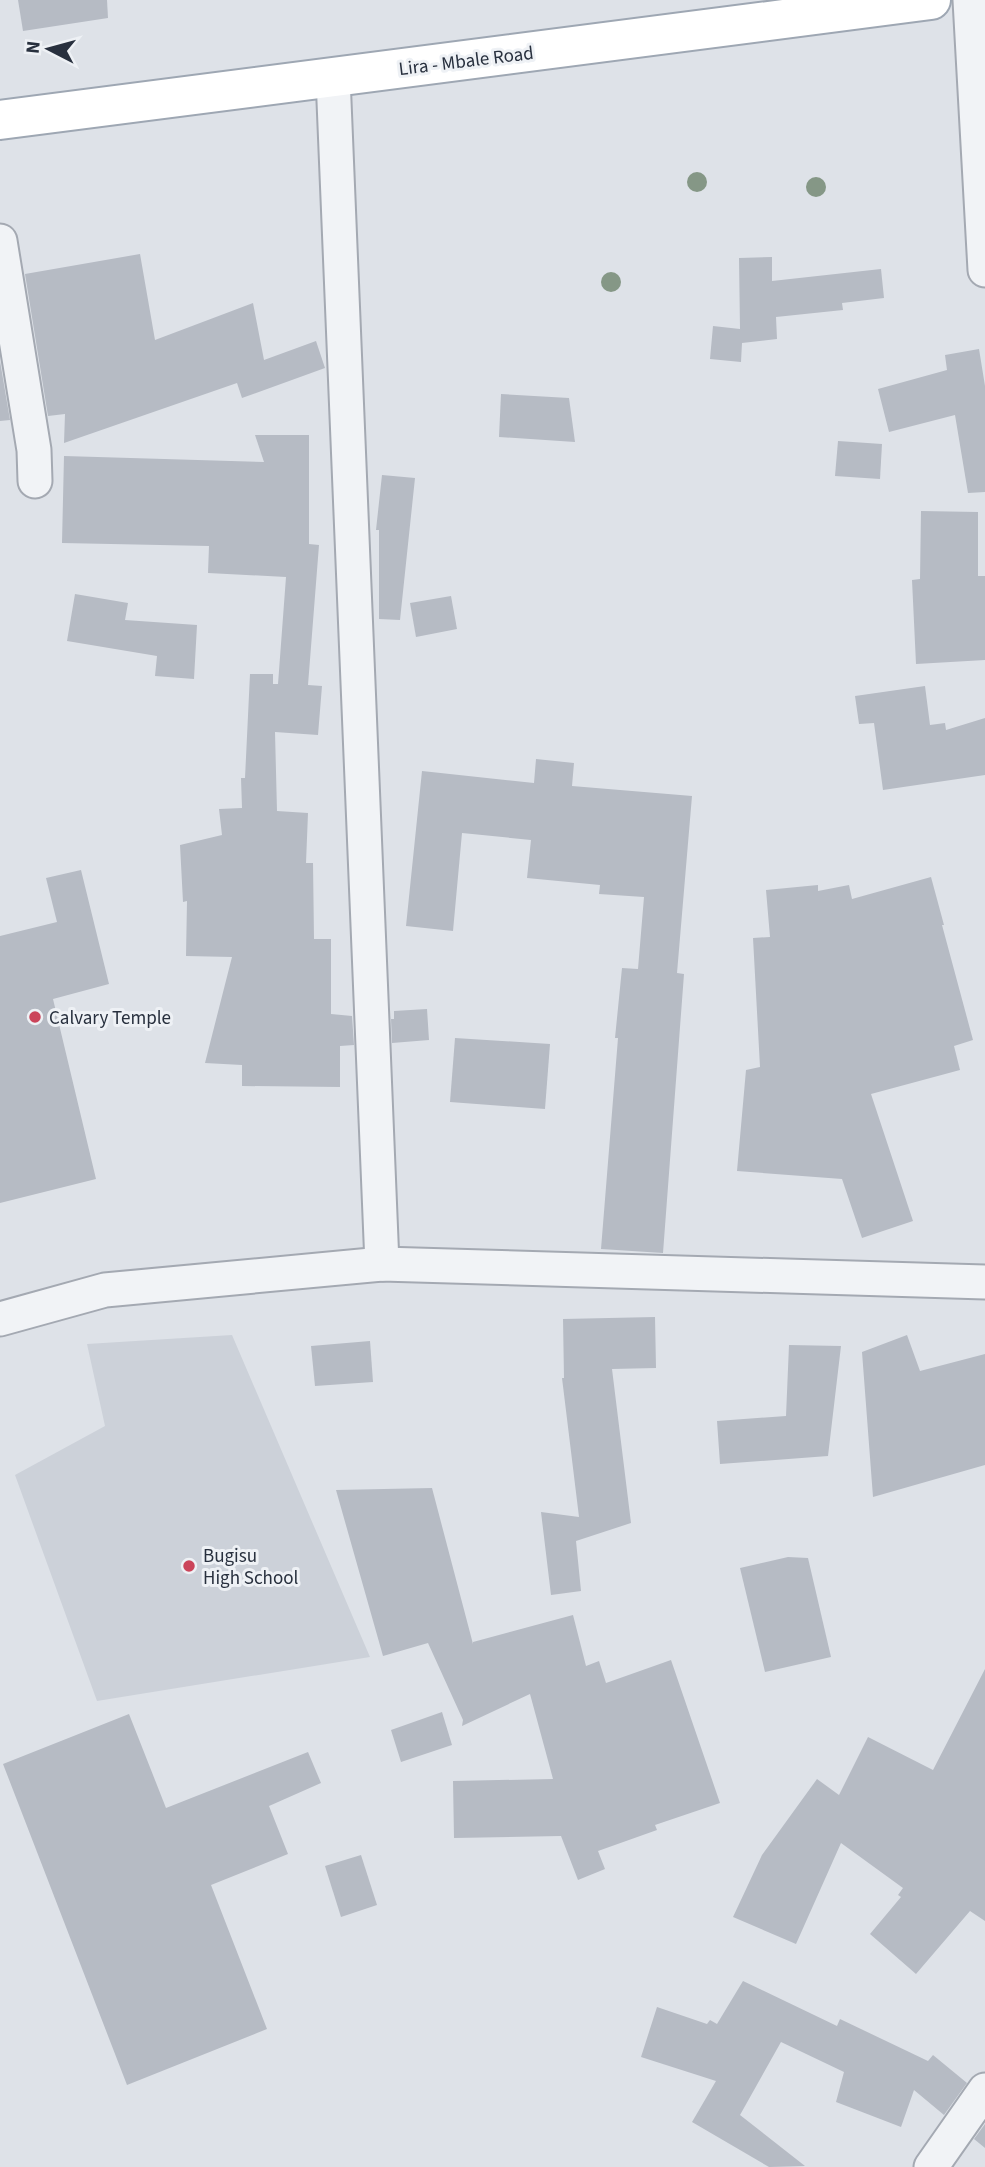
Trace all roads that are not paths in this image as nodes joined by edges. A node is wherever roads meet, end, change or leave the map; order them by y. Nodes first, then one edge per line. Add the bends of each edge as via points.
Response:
1 (931, 0) edge
2 (970, 0) edge
3 (333, 77) junction
4 (0, 120) edge
5 (0, 242) edge
6 (985, 270) edge
7 (35, 481) dead end
8 (382, 1264) junction
9 (985, 1282) edge
10 (0, 1319) edge
11 (985, 2090) edge
12 (931, 2167) edge

1 - 3 main road, Lira - Mbale Road
2 - 6 street
3 - 4 main road, Lira - Mbale Road
3 - 8 street
5 - 7 street via 34,450
8 - 9 street
8 - 10 street via 105,1290
11 - 12 street

